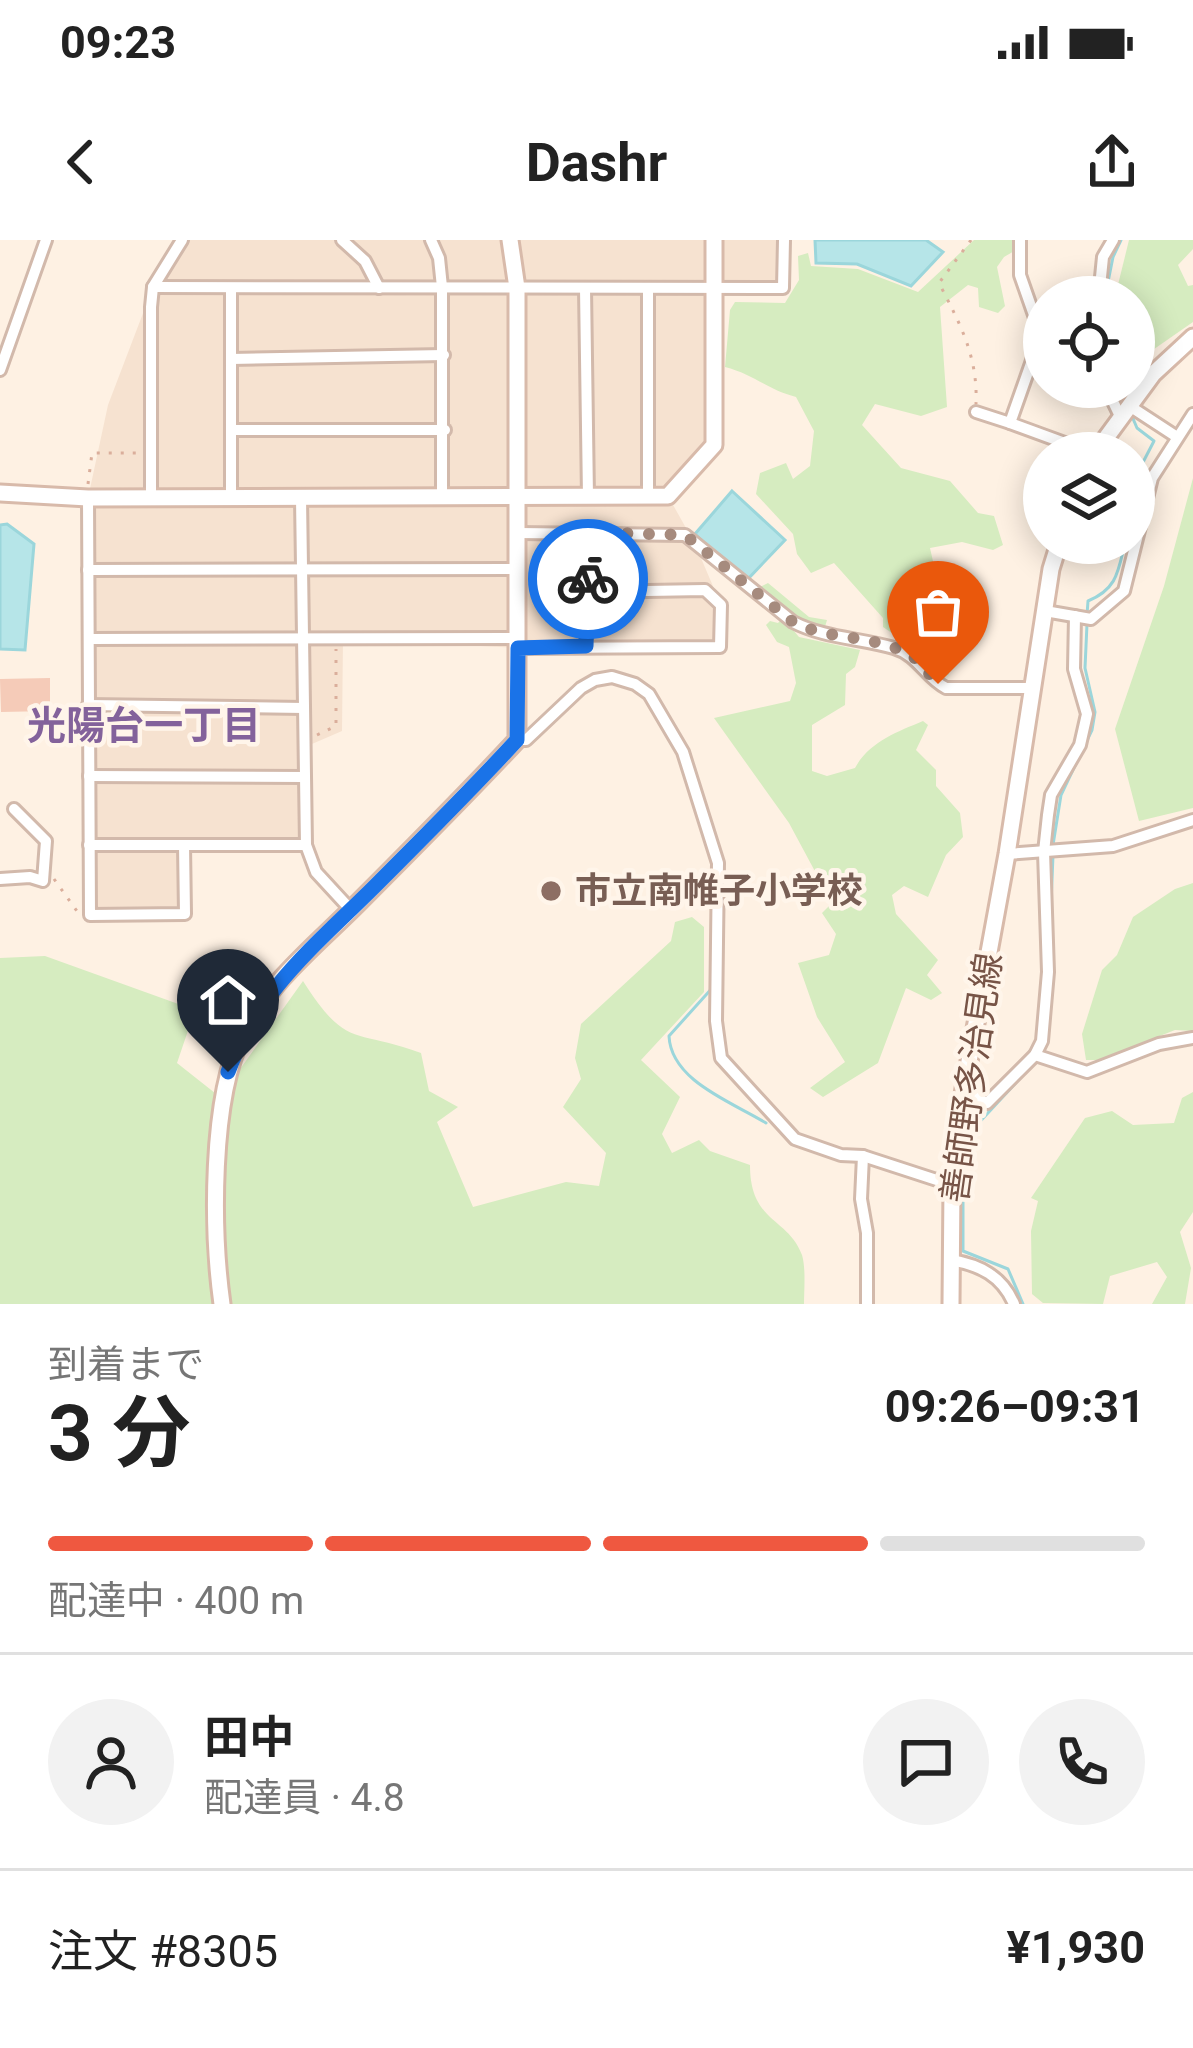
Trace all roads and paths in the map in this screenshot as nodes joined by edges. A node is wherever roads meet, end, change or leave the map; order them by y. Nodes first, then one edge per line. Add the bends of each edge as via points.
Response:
1 (46, 240) edge
2 (182, 240) edge
3 (342, 240) edge
4 (431, 240) edge
5 (510, 240) edge
6 (714, 240) edge
7 (784, 240) edge
8 (971, 240) edge
9 (1020, 240) edge
10 (1113, 240) edge
11 (1101, 276) edge
12 (153, 287) junction
13 (442, 287) junction
14 (231, 288) junction
15 (379, 288) junction
16 (517, 288) junction
17 (586, 288) junction
18 (648, 288) junction
19 (716, 288) junction
20 (1193, 338) edge
21 (444, 355) junction
22 (231, 359) junction
23 (0, 370) edge
24 (1128, 410) junction
25 (976, 412) joint
26 (1190, 420) edge
27 (1010, 423) junction
28 (231, 430) junction
29 (445, 430) junction
30 (1035, 432) edge
31 (1111, 432) edge
32 (1177, 437) junction
33 (151, 453) junction
34 (0, 493) edge
35 (151, 497) junction
36 (231, 497) junction
37 (588, 497) junction
38 (648, 497) junction
39 (88, 498) junction
40 (301, 498) junction
41 (442, 498) junction
42 (518, 498) junction
43 (588, 532) junction
44 (518, 533) junction
45 (1055, 564) edge
46 (300, 569) junction
47 (518, 569) junction
48 (88, 570) junction
49 (588, 592) junction
50 (1045, 610) junction
51 (1082, 617) junction
52 (303, 638) junction
53 (89, 639) junction
54 (337, 639) junction
55 (518, 643) junction
56 (586, 646) junction
57 (1032, 688) junction
58 (88, 706) junction
59 (304, 707) junction
60 (517, 740) junction
61 (305, 742) junction
62 (89, 776) junction
63 (304, 777) junction
64 (14, 808) dead end
65 (1193, 820) edge
66 (89, 845) junction
67 (184, 845) junction
68 (306, 845) junction
69 (1044, 852) junction
70 (1007, 854) junction
71 (47, 862) junction
72 (0, 879) edge
73 (351, 910) junction
74 (90, 915) junction
75 (1193, 1038) edge
76 (1035, 1055) junction
77 (963, 1091) junction
78 (863, 1156) junction
79 (952, 1185) junction
80 (951, 1260) junction
81 (221, 1304) edge
82 (867, 1304) edge
83 (951, 1304) edge
84 (1014, 1304) edge

1 - 23 street
2 - 12 street
3 - 15 street
4 - 13 street
5 - 16 street
6 - 19 street
7 - 19 street via 783,288
8 - 25 path via 938,283 978,370
9 - 27 street via 1020,275 1041,335
10 - 11 street
12 - 14 street
12 - 33 street
13 - 15 street
13 - 16 street
13 - 21 street
14 - 15 street
14 - 22 street
16 - 17 street
16 - 42 street
17 - 18 street
17 - 37 street
18 - 19 street
18 - 38 street
19 - 38 street via 714,446 668,496
20 - 24 street
21 - 22 street
21 - 29 street
22 - 28 street
24 - 31 street
24 - 32 street
25 - 27 street
26 - 32 street
27 - 30 street
28 - 29 street
28 - 36 street
29 - 41 street
32 - 51 street via 1152,478 1124,591
33 - 35 street
33 - 39 path via 92,453
34 - 39 street
35 - 36 street
35 - 39 street
36 - 40 street
37 - 38 street
37 - 42 street
39 - 48 street
40 - 41 street
40 - 46 street
41 - 42 street
42 - 44 street
43 - 44 street
43 - 49 street
43 - 57 street via 685,535 810,631 897,649 946,688
44 - 47 street
45 - 50 street, 善師野多治見線
46 - 47 street
46 - 48 street
46 - 52 street
47 - 55 street
48 - 53 street
49 - 56 street
49 - 56 street via 705,590 721,605 720,647
50 - 51 street
50 - 57 street, 善師野多治見線
51 - 69 street via 1074,669 1087,721 1051,795
52 - 53 street
52 - 54 street
52 - 59 street
53 - 58 street
54 - 55 street
54 - 61 path via 336,726
55 - 56 street
55 - 60 street
57 - 70 street, 善師野多治見線
58 - 59 street
58 - 62 street
59 - 61 street
60 - 73 street
60 - 78 street via 595,680 612,677 649,694 683,752 718,863 721,1058 795,1139
61 - 63 street
62 - 63 street
62 - 66 street
63 - 68 street
64 - 71 street via 46,841
65 - 69 street via 1113,847
66 - 67 street
66 - 74 street
67 - 68 street
67 - 74 street via 185,914
68 - 73 street via 316,872
69 - 70 street
69 - 76 street via 1048,972
70 - 77 street, 善師野多治見線
71 - 72 street via 43,881
71 - 74 path via 61,893 80,916
73 - 81 street via 261,1004 228,1072 215,1245
75 - 76 street via 1087,1072
76 - 77 street via 987,1103
77 - 79 street, 善師野多治見線
78 - 79 street
78 - 82 street
79 - 80 street, 善師野多治見線
80 - 83 street, 善師野多治見線
80 - 84 street via 991,1273

